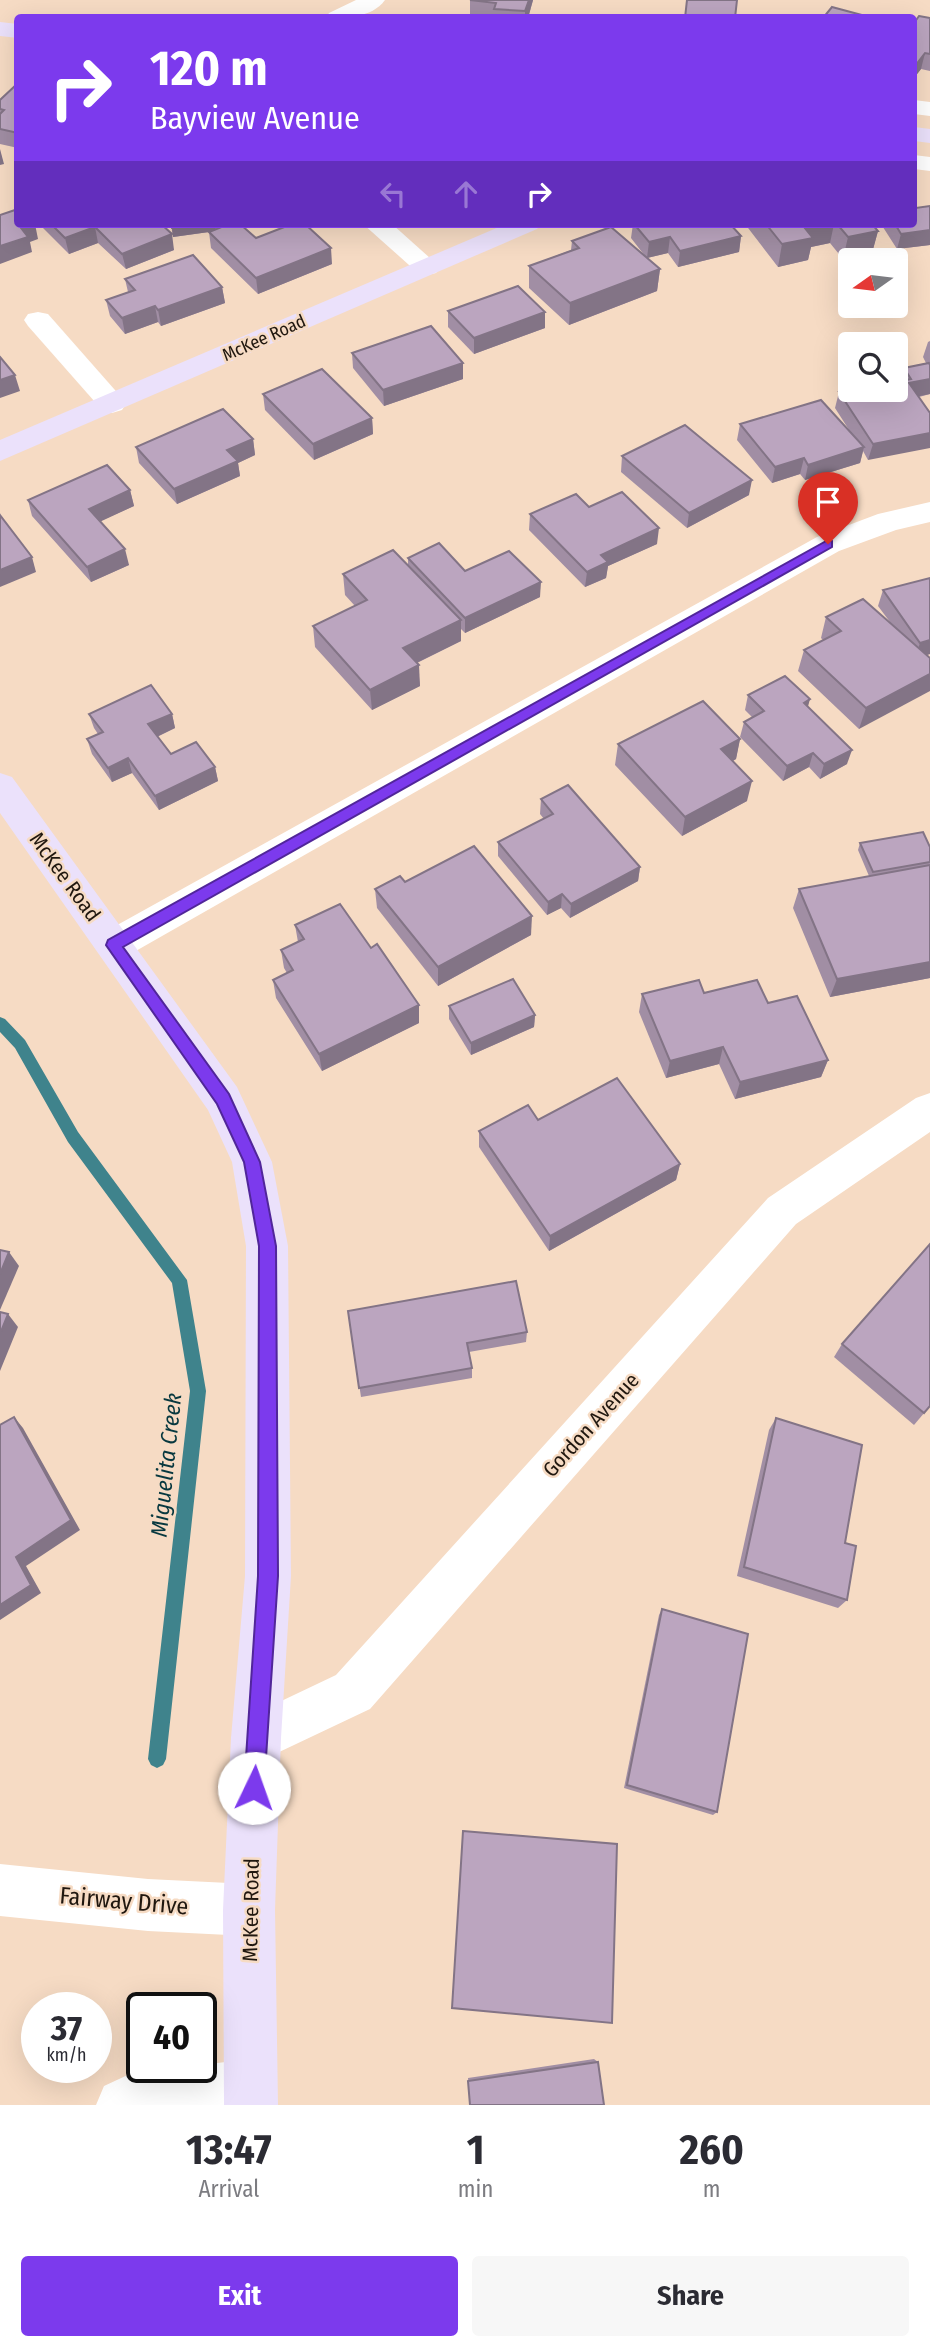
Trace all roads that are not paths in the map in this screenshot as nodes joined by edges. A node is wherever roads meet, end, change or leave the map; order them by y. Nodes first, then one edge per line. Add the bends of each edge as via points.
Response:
1 (374, 0) edge
2 (345, 14) edge
3 (381, 228) edge
4 (519, 228) edge
5 (427, 267) junction
6 (38, 320) dead end
7 (112, 404) junction
8 (0, 451) edge
9 (930, 512) edge
10 (0, 786) edge
11 (114, 945) junction
12 (930, 1110) edge
13 (256, 1738) junction
14 (0, 1890) edge
15 (249, 1910) junction
16 (250, 2096) edge
17 (123, 2105) edge

1 - 2 street
3 - 5 street
4 - 5 street, McKee Road
5 - 7 street, McKee Road
6 - 7 street
7 - 8 street, McKee Road
9 - 11 street via 828,544
10 - 11 street, McKee Road
11 - 13 street, McKee Road via 223,1099 252,1162 267,1246 268,1576
12 - 13 street, Gordon Avenue via 782,1211 353,1692
13 - 15 street, McKee Road
14 - 15 street, Fairway Drive
15 - 16 street, McKee Road
16 - 17 street via 132,2100

